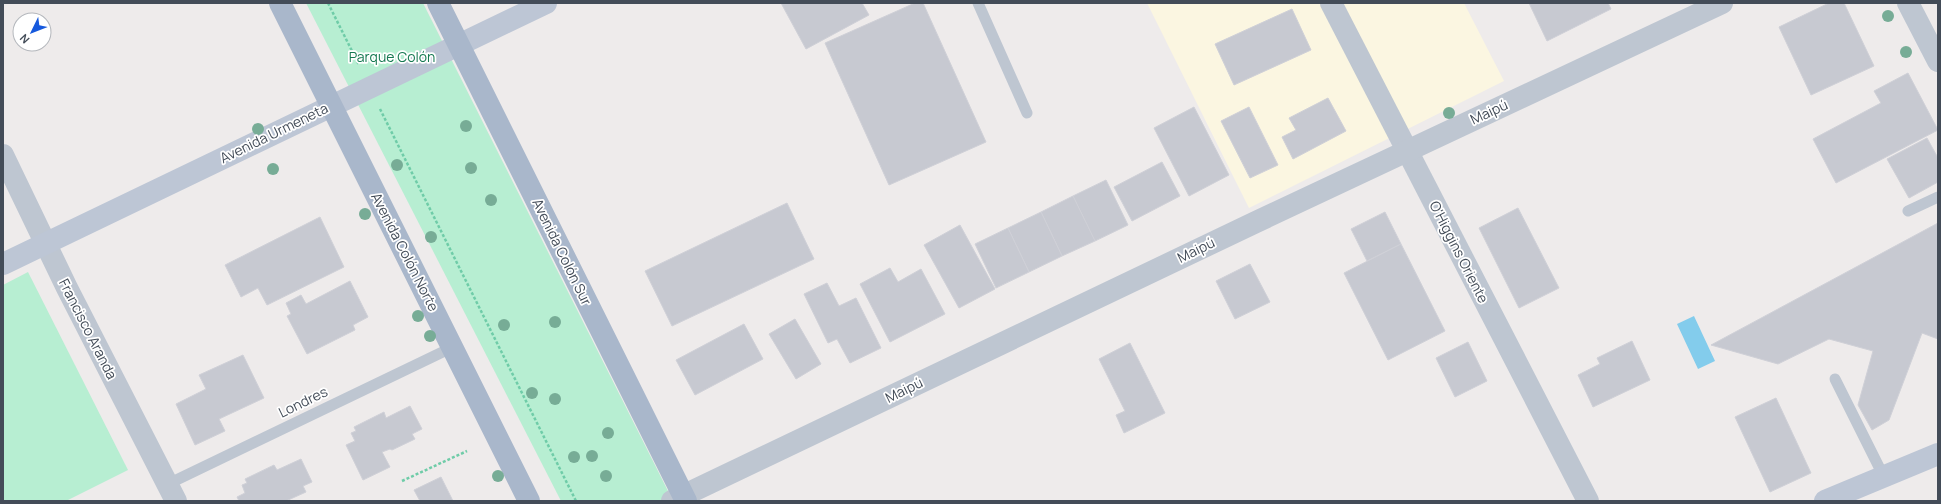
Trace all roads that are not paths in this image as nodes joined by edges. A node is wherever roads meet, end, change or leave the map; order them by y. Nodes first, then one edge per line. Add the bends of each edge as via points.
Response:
1 (280, 3) edge
2 (438, 3) edge
3 (546, 3) edge
4 (978, 3) edge
5 (1331, 3) edge
6 (1722, 3) edge
7 (1908, 3) edge
8 (459, 44) junction
9 (1938, 61) edge
10 (332, 106) junction
11 (1027, 113) dead end
12 (1407, 151) junction
13 (3, 156) edge
14 (1938, 197) edge
15 (1908, 211) dead end
16 (45, 243) junction
17 (3, 264) edge
18 (452, 346) junction
19 (1835, 379) dead end
20 (1938, 454) edge
21 (1884, 477) junction
22 (172, 493) edge
23 (681, 499) edge
24 (529, 501) edge
25 (1588, 501) edge
26 (1825, 501) edge

1 - 10 main road, Avenida Colón Norte
2 - 8 main road, Avenida Colón Sur
3 - 8 main road, Avenida Urmeneta
4 - 11 lane
5 - 12 street, O'Higgins Oriente
6 - 12 street, Maipú
7 - 9 street
8 - 10 main road, Avenida Urmeneta
8 - 23 main road, Avenida Colón Sur
10 - 16 main road, Avenida Urmeneta
10 - 18 main road, Avenida Colón Norte
12 - 23 street, Maipú
12 - 25 street, O'Higgins Oriente
13 - 16 street, Francisco Aranda
14 - 15 lane
16 - 17 main road, Avenida Urmeneta
16 - 22 street, Francisco Aranda
18 - 22 lane, Londres
18 - 24 main road, Avenida Colón Norte
19 - 21 lane
20 - 21 main road
21 - 26 main road

